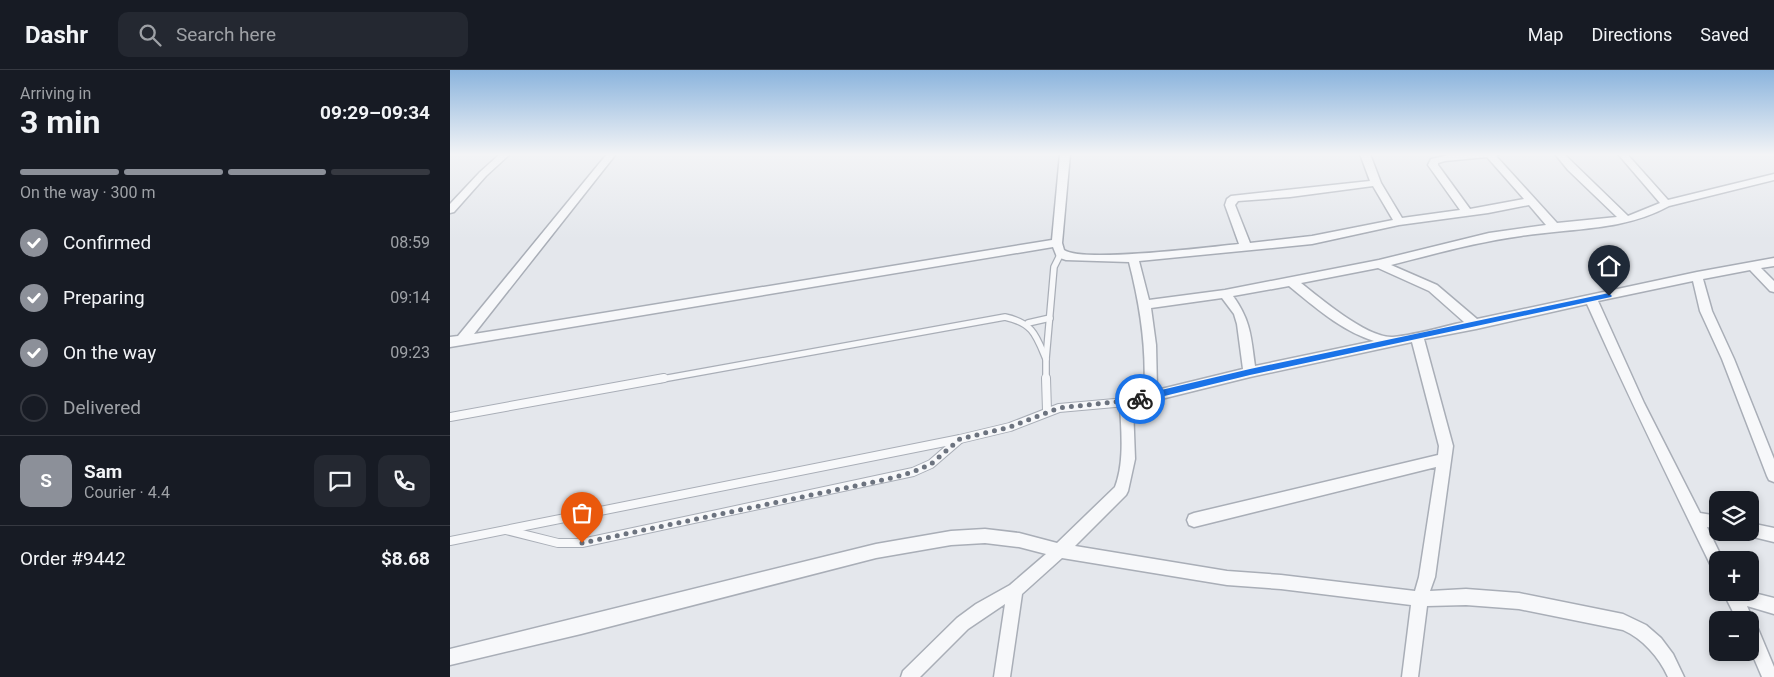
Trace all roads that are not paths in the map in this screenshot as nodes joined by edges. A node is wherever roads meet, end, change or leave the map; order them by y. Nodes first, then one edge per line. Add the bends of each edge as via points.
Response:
1 (475, 182) edge
2 (588, 182) edge
3 (1062, 182) edge
4 (1373, 182) edge
5 (1376, 182) edge
6 (1445, 182) edge
7 (1515, 182) edge
8 (1586, 182) edge
9 (1647, 182) edge
10 (1753, 182) edge
11 (1532, 201) junction
12 (1666, 204) junction
13 (452, 206) edge
14 (1467, 213) junction
15 (1626, 220) junction
16 (1399, 222) junction
17 (1554, 227) junction
18 (1246, 247) junction
19 (1059, 248) junction
20 (1133, 258) junction
21 (1774, 262) edge
22 (1379, 264) junction
23 (1753, 266) junction
24 (1697, 276) junction
25 (1289, 280) junction
26 (1774, 288) edge
27 (1225, 294) junction
28 (1591, 299) junction
29 (1143, 305) junction
30 (1050, 318) junction
31 (1028, 323) junction
32 (1476, 325) junction
33 (1417, 337) junction
34 (462, 340) junction
35 (450, 342) edge
36 (1392, 342) junction
37 (1046, 359) junction
38 (1250, 372) junction
39 (1150, 397) junction
40 (1126, 402) junction
41 (1047, 411) junction
42 (450, 416) edge
43 (960, 439) junction
44 (1445, 460) junction
45 (1774, 476) edge
46 (1694, 518) junction
47 (1194, 520) dead end
48 (1709, 521) edge
49 (505, 529) junction
50 (1759, 532) edge
51 (1774, 535) edge
52 (450, 541) edge
53 (1059, 550) junction
54 (1711, 551) edge
55 (1015, 590) junction
56 (1420, 600) junction
57 (1756, 601) edge
58 (1774, 606) edge
59 (1759, 651) edge
60 (450, 657) edge
61 (909, 677) edge
62 (1002, 677) edge
63 (1410, 677) edge
64 (1676, 677) edge
65 (1770, 677) edge

1 - 13 street
2 - 34 street
3 - 19 street
4 - 18 street via 1232,199 1230,205
5 - 16 street
6 - 14 street
7 - 11 street
8 - 15 street
9 - 12 street
10 - 12 street
11 - 14 street
11 - 17 street
12 - 15 street
14 - 16 street
15 - 17 street
16 - 18 street via 1312,240
17 - 22 street via 1490,237
18 - 20 street
19 - 20 street via 1073,257
19 - 30 lane via 1054,267
19 - 34 street
20 - 29 street
21 - 23 street
22 - 25 street
22 - 32 street via 1433,288
23 - 24 street
23 - 26 street
24 - 28 street
24 - 45 street via 1706,311
25 - 27 street
25 - 36 street via 1360,332
27 - 29 street
27 - 38 street via 1239,312 1243,324
28 - 32 street
28 - 46 street
29 - 39 street via 1152,358
30 - 31 lane
30 - 37 lane
31 - 37 lane
31 - 42 lane via 1005,317
32 - 33 street
33 - 36 street
33 - 44 street via 1445,437
34 - 35 street
36 - 38 street
37 - 41 lane
38 - 39 street
39 - 40 street
40 - 41 lane
40 - 53 street via 1125,482 1120,491
41 - 43 lane via 1010,427
43 - 49 lane
43 - 49 lane via 931,464 913,472 582,543 558,543
44 - 47 street
44 - 56 street via 1427,577
46 - 48 street
46 - 54 street
49 - 52 lane
50 - 51 street
53 - 55 street
53 - 56 street via 1218,577
53 - 60 street via 985,536 951,538 876,551
55 - 61 street via 969,618
55 - 62 street
56 - 63 street
56 - 64 street via 1466,597 1518,601 1623,622 1636,627 1653,643 1668,660
57 - 58 street
59 - 65 street

